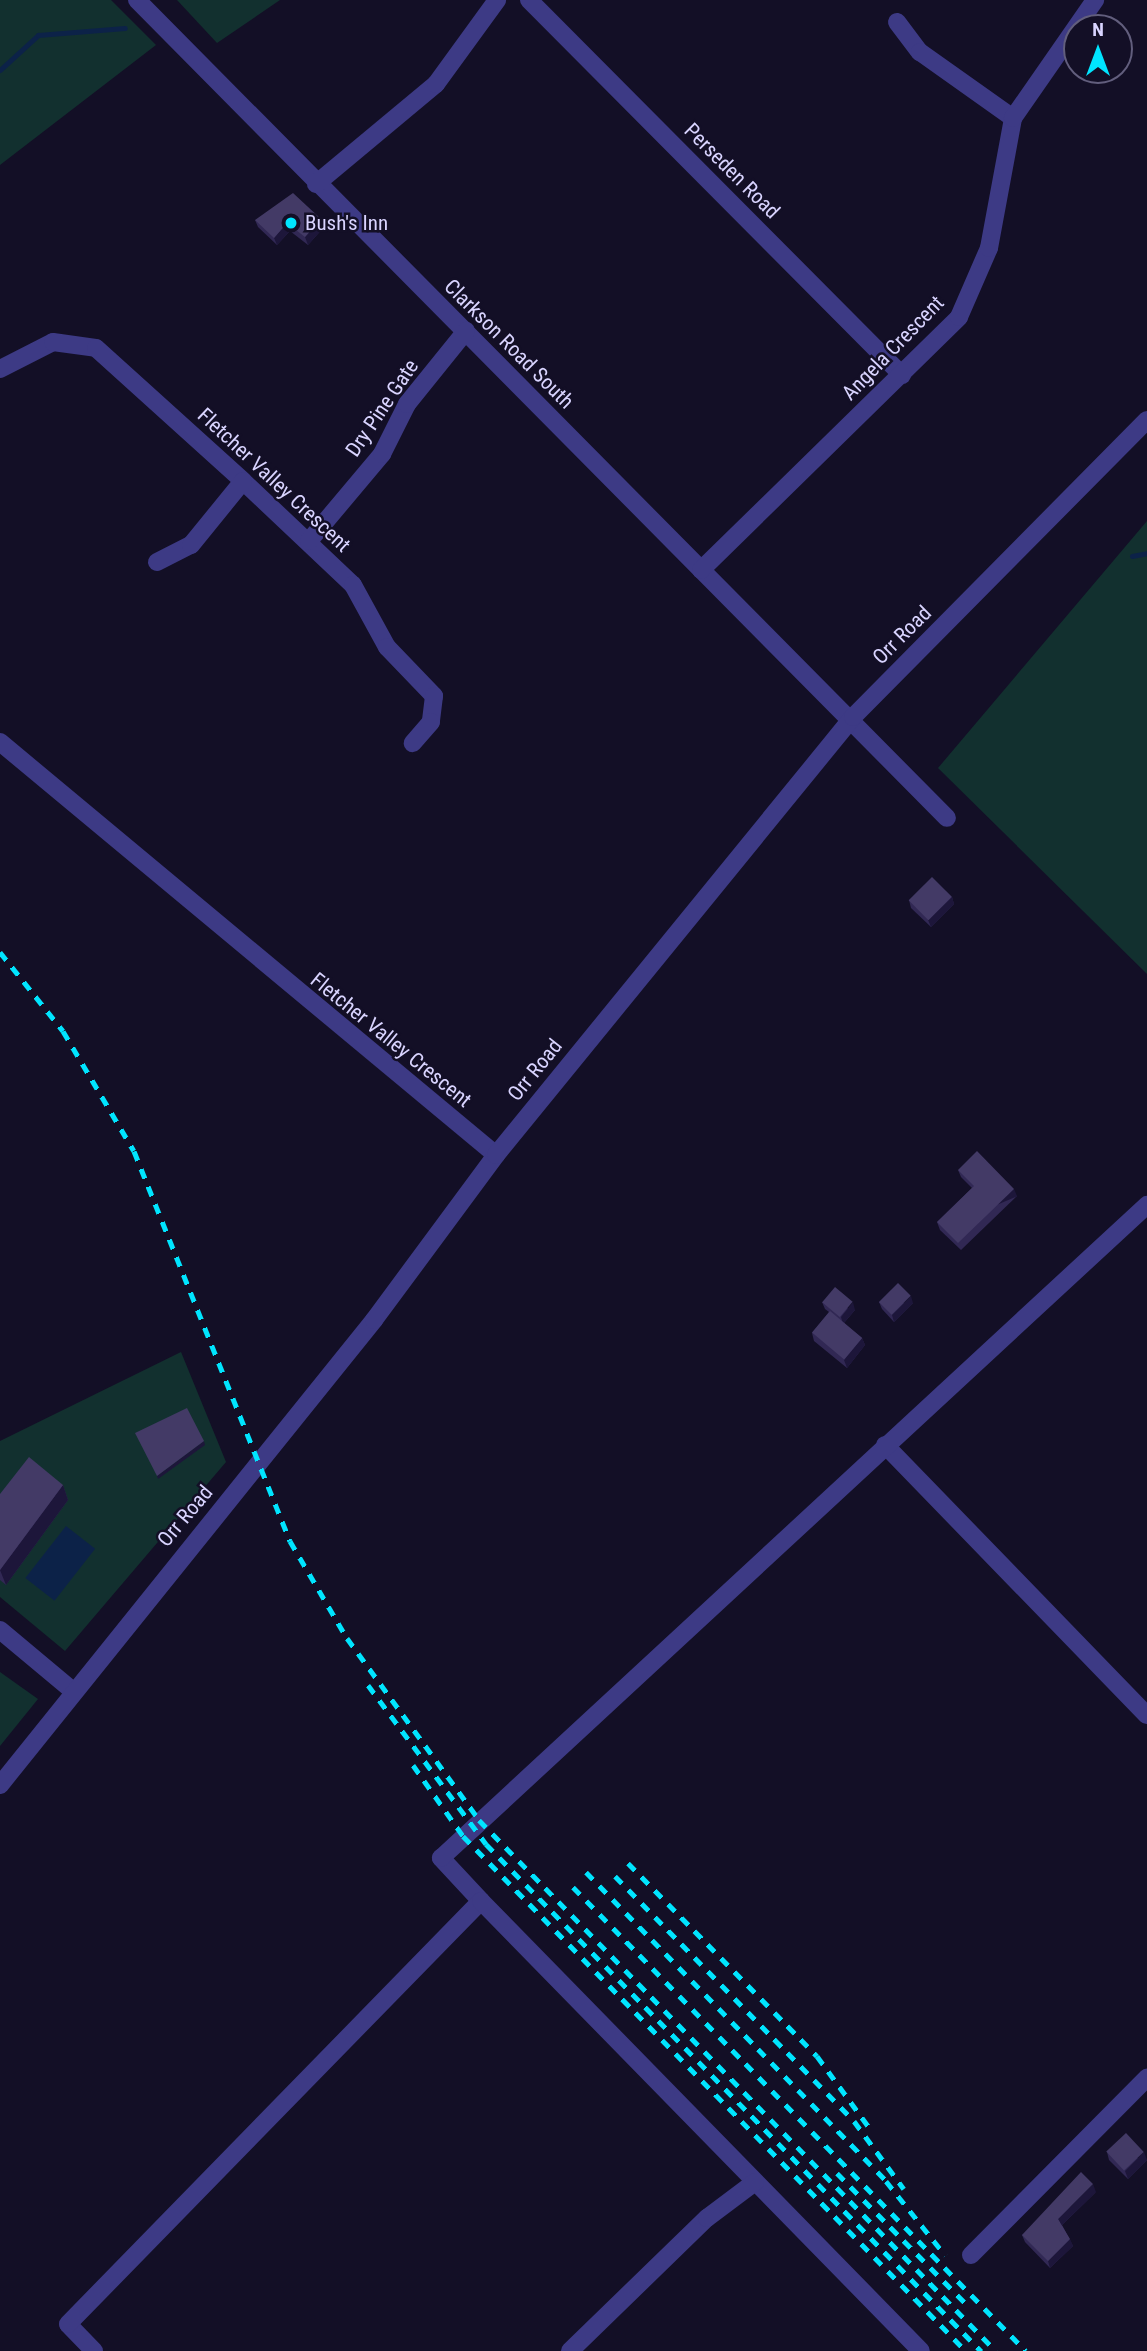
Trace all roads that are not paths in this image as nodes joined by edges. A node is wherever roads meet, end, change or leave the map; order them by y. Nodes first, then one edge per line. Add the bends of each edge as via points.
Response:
1 (137, 0) edge
2 (497, 0) edge
3 (529, 0) edge
4 (1095, 0) edge
5 (897, 22) dead end
6 (1013, 118) junction
7 (316, 184) junction
8 (466, 331) junction
9 (0, 369) edge
10 (902, 375) junction
11 (1147, 420) edge
12 (243, 481) junction
13 (309, 541) junction
14 (156, 562) dead end
15 (701, 570) junction
16 (853, 717) junction
17 (0, 742) edge
18 (413, 743) dead end
19 (947, 818) dead end
20 (496, 1155) junction
21 (1147, 1205) edge
22 (885, 1445) junction
23 (0, 1630) edge
24 (73, 1691) junction
25 (1147, 1715) edge
26 (0, 1785) edge
27 (481, 1901) junction
28 (1147, 2078) edge
29 (755, 2182) junction
30 (971, 2255) dead end
31 (94, 2351) edge
32 (570, 2351) edge
33 (921, 2351) edge

1 - 7 street, Clarkson Road South
2 - 7 street via 436,84
3 - 10 street, Perseden Road
4 - 6 street, Angela Crescent
5 - 6 street via 920,52
6 - 10 street, Angela Crescent via 989,248 975,288 959,317
7 - 8 street, Clarkson Road South
8 - 13 street, Dry Pine Gate via 407,404 382,454
8 - 15 street, Clarkson Road South
9 - 12 street, Fletcher Valley Crescent via 53,342 96,348
10 - 15 street, Angela Crescent
11 - 16 street, Orr Road
12 - 13 street, Fletcher Valley Crescent
12 - 14 street via 191,545
13 - 18 street, Fletcher Valley Crescent via 353,585 387,647 434,696 431,722
15 - 16 street, Clarkson Road South
16 - 19 street, Clarkson Road South
16 - 20 street, Orr Road
17 - 20 street, Fletcher Valley Crescent
20 - 24 street, Orr Road via 374,1320
21 - 22 street
22 - 25 street
22 - 27 street via 441,1858
23 - 24 street
24 - 26 street, Orr Road
27 - 29 street
27 - 31 street via 68,2324
28 - 30 street
29 - 32 street via 707,2218
29 - 33 street

